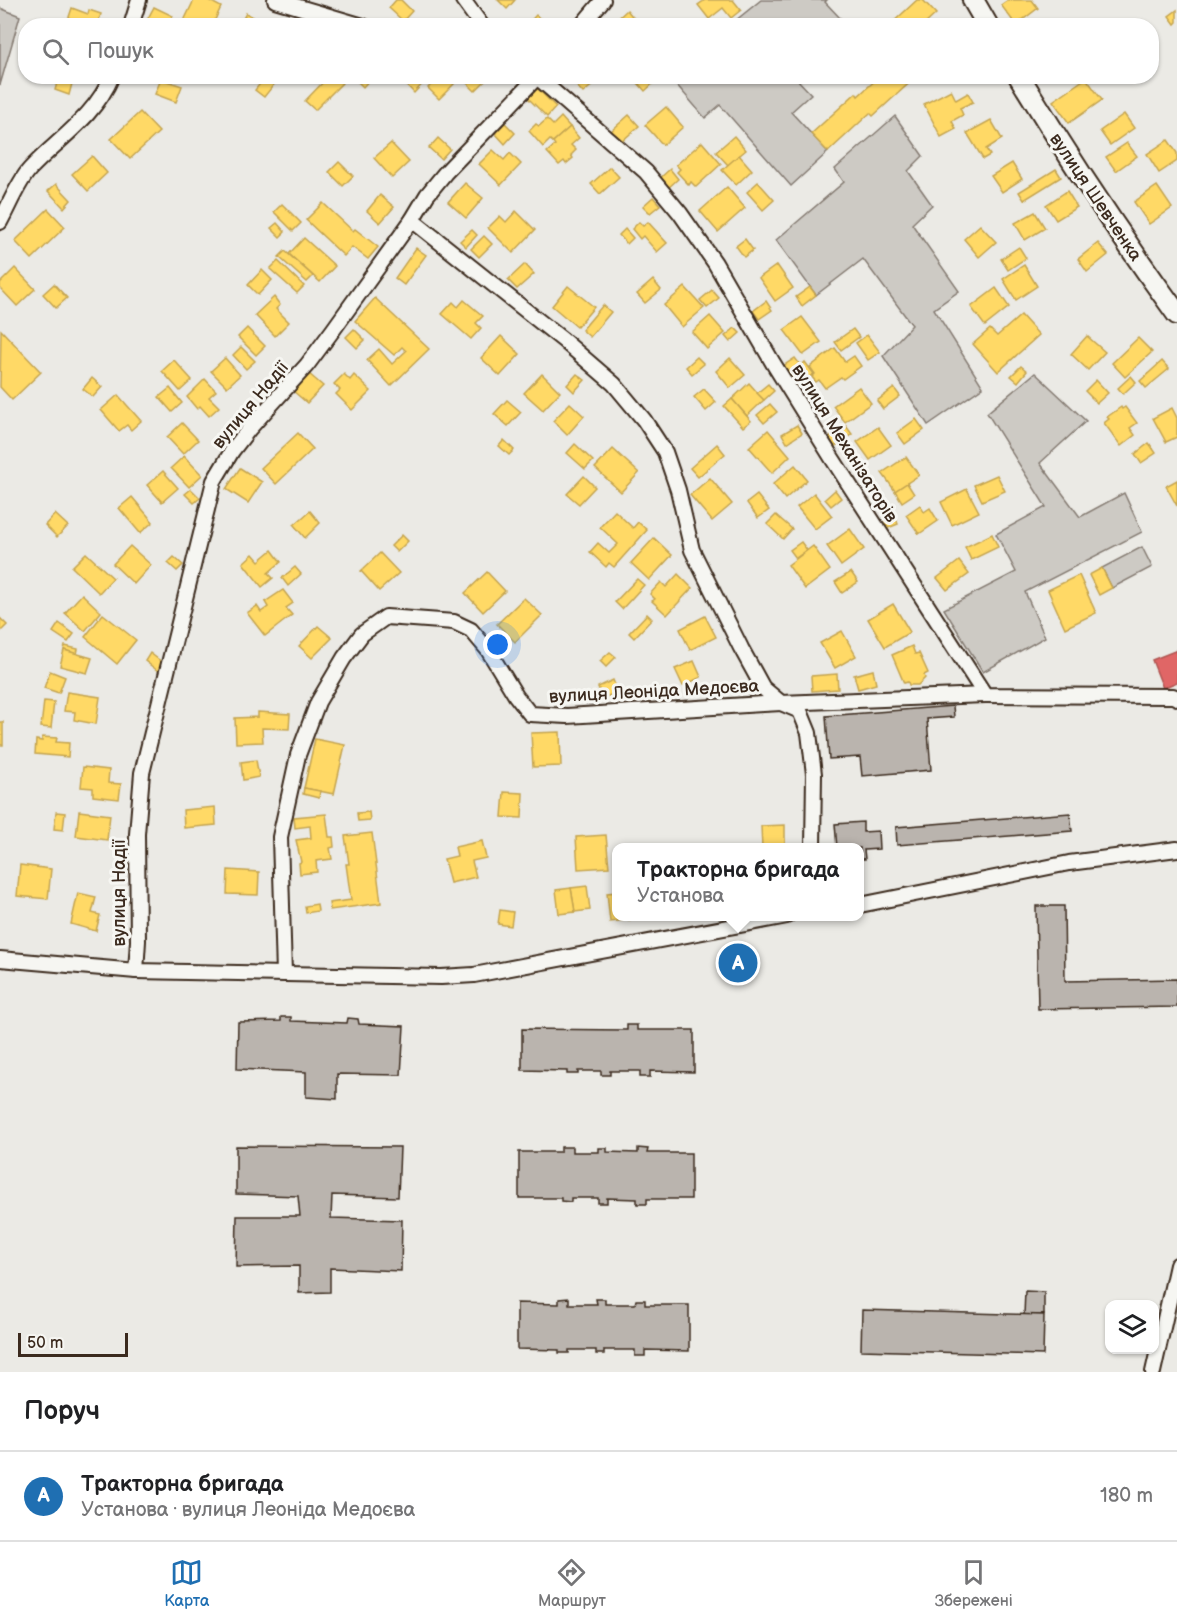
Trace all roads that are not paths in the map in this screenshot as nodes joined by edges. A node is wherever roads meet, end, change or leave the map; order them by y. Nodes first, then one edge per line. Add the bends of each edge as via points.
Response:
1 (139, 0) edge
2 (275, 0) edge
3 (463, 0) edge
4 (603, 0) edge
5 (973, 0) edge
6 (133, 18) edge
7 (336, 18) edge
8 (476, 18) edge
9 (588, 18) edge
10 (983, 18) edge
11 (108, 84) edge
12 (530, 84) edge
13 (545, 84) edge
14 (1024, 84) edge
15 (6, 203) edge
16 (412, 220) junction
17 (0, 222) edge
18 (1177, 314) edge
19 (985, 695) junction
20 (1177, 698) edge
21 (781, 703) junction
22 (813, 843) edge
23 (1177, 849) edge
24 (864, 904) edge
25 (760, 921) edge
26 (0, 959) edge
27 (136, 971) junction
28 (284, 974) junction
29 (1177, 1265) edge
30 (1153, 1372) edge

1 - 6 street
2 - 7 street
3 - 8 street
4 - 9 street
5 - 10 main road
11 - 15 street via 81,122 27,172
12 - 16 street, вулиця Надії via 445,173
13 - 19 street, вулиця Механізаторів via 646,172 680,213 715,262 832,458
14 - 18 main road, вулиця Шевченка via 1118,232
15 - 17 street
16 - 21 street via 597,369 644,420 665,452 692,550 763,688
16 - 27 street, вулиця Надії via 307,365 249,429 214,481 142,772 137,834
19 - 20 street
19 - 21 street
21 - 22 street via 800,711 809,733 814,774
21 - 28 street, вулиця Леоніда Медоєва via 567,716 530,714 471,630 454,622 386,618 362,634 344,658 318,702 298,755 280,837
23 - 24 street via 1069,863
25 - 28 street via 474,975 441,978
26 - 27 street
27 - 28 street
29 - 30 street

